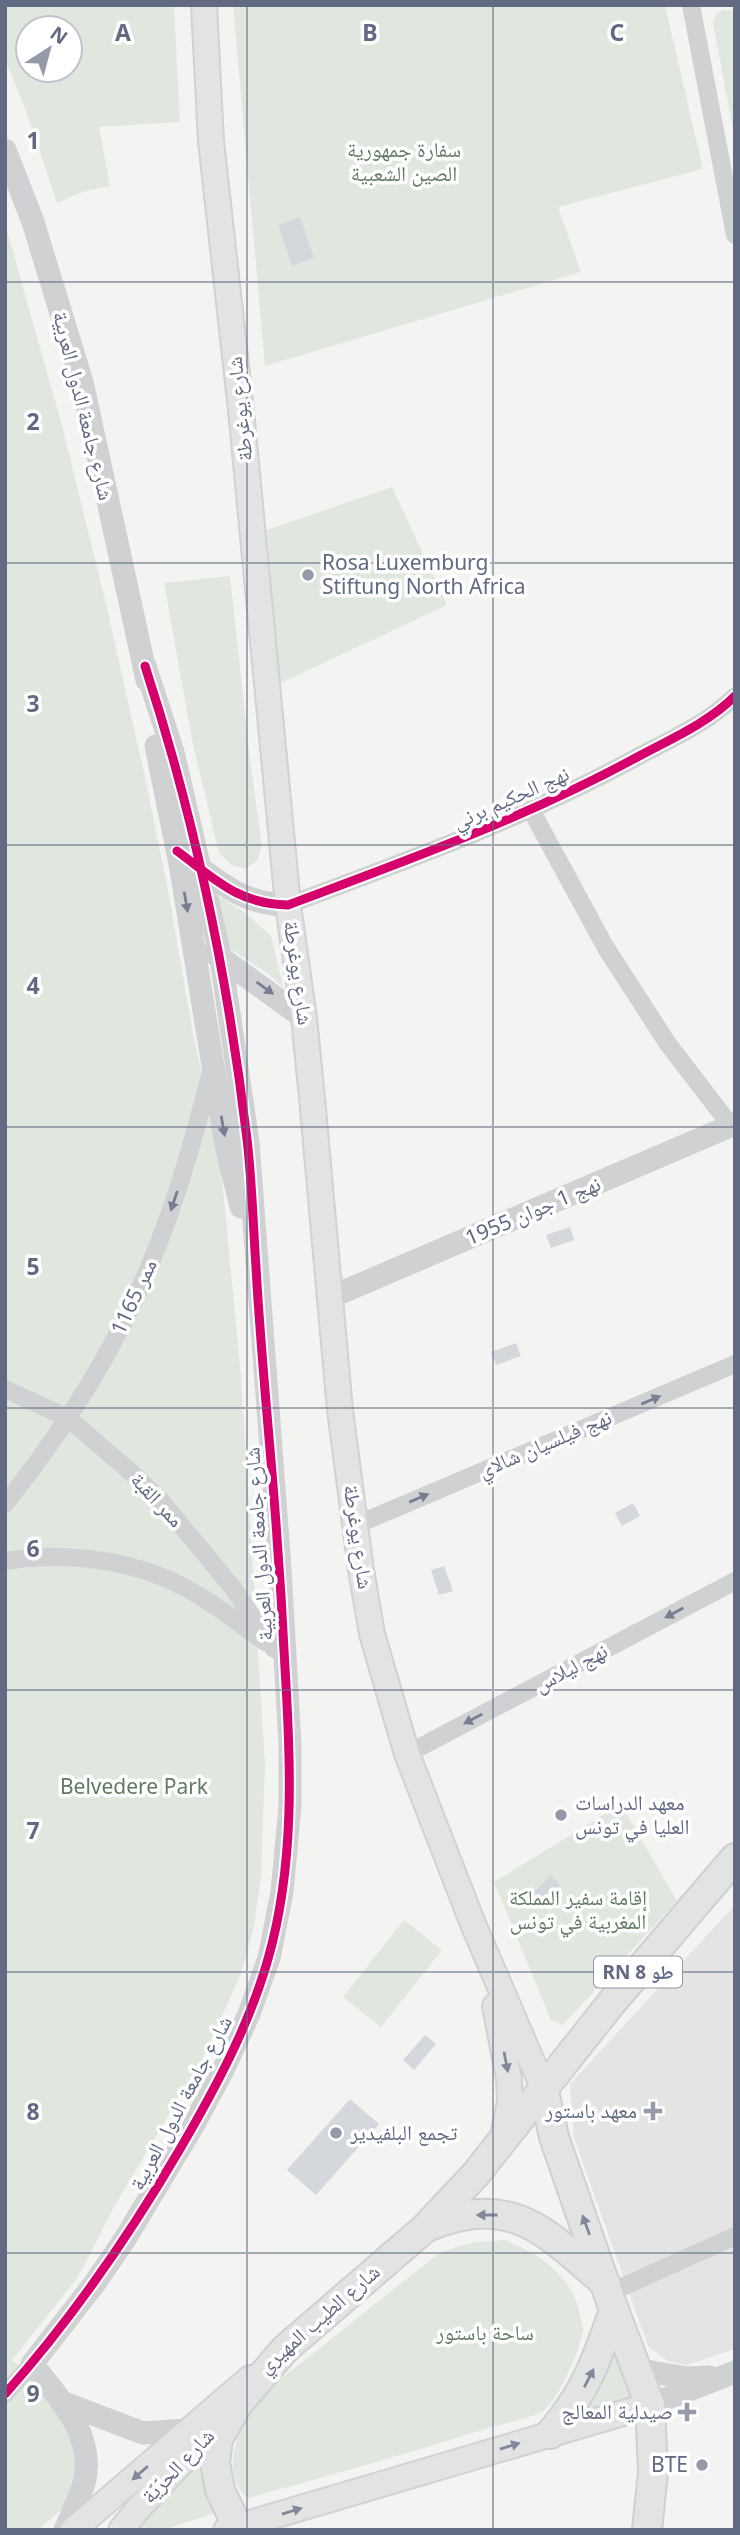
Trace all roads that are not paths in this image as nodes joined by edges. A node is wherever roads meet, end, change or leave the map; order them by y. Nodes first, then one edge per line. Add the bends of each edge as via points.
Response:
1 (204, 5) edge
2 (691, 5) edge
3 (5, 150) edge
4 (735, 235) edge
5 (145, 666) junction
6 (735, 696) edge
7 (531, 810) junction
8 (177, 851) junction
9 (201, 869) junction
10 (288, 905) junction
11 (191, 932) junction
12 (220, 958) junction
13 (304, 1018) junction
14 (212, 1065) junction
15 (733, 1125) edge
16 (256, 1272) junction
17 (331, 1297) junction
18 (735, 1364) edge
19 (5, 1389) edge
20 (68, 1418) junction
21 (5, 1504) edge
22 (356, 1525) junction
23 (5, 1562) edge
24 (735, 1581) edge
25 (280, 1658) junction
26 (407, 1754) junction
27 (735, 1858) edge
28 (473, 1924) junction
29 (543, 2087) junction
30 (501, 2143) junction
31 (424, 2229) junction
32 (735, 2236) edge
33 (610, 2296) junction
34 (285, 2348) junction
35 (32, 2364) junction
36 (635, 2369) junction
37 (729, 2375) edge
38 (5, 2395) edge
39 (64, 2403) junction
40 (238, 2404) junction
41 (650, 2405) junction
42 (188, 2430) junction
43 (550, 2434) junction
44 (234, 2529) edge
45 (65, 2530) edge
46 (73, 2530) edge
47 (121, 2530) edge
48 (647, 2530) edge

1 - 10 main road, شارع يوغرطة via 211,141
2 - 4 street
3 - 5 street, شارع جامعة الدول العربية via 33,222 82,382
5 - 8 street, شارع جامعة الدول العربية
5 - 9 street, شارع جامعة الدول العربية via 173,752
6 - 7 street, نهج الحكيم برني via 682,733
7 - 10 street, نهج الحكيم برني
7 - 15 street via 606,948 668,1044
8 - 9 street
8 -> 11 street, شارع جامعة الدول العربية
9 - 10 street via 247,899
9 - 12 street, شارع جامعة الدول العربية
10 - 13 main road, شارع يوغرطة
11 - 12 street
11 - 14 street, شارع جامعة الدول العربية
12 -> 13 street
12 - 16 street, شارع جامعة الدول العربية via 248,1142
13 - 17 main road, شارع يوغرطة
14 -> 16 street, شارع جامعة الدول العربية
14 -> 20 street, ممر 1165 via 175,1199 152,1261 107,1353
15 - 17 street, نهج 1 جوان 1955
16 - 25 street, شارع جامعة الدول العربية via 280,1568
17 - 22 main road, شارع يوغرطة
22 -> 18 street, نهج فيلسيان شالاي
19 - 20 street, ممر القبة
20 - 21 street, ممر 1165
20 - 25 street, ممر القبة via 161,1501 233,1588
22 - 26 main road, شارع يوغرطة via 372,1634
23 - 25 street via 99,1560 154,1574 193,1592
24 -> 26 street, نهج ليلاس
25 - 35 street, شارع جامعة الدول العربية via 290,1744 290,1806 282,1892 269,1958 224,2068 164,2177 95,2283
26 - 28 main road, شارع يوغرطة
27 - 29 main road, RN 8 طو
28 - 29 main road, شارع يوغرطة
28 -> 30 main road, شارع يوغرطة via 509,2079 510,2102
29 - 30 main road, شارع الطيب المهيري / RN 8 طو
33 -> 29 main road via 554,2137
30 - 31 main road, شارع الطيب المهيري / RN 8 طو
33 -> 31 main road via 554,2239 522,2219 491,2214 452,2217
31 - 34 main road, شارع الطيب المهيري
32 - 33 street
33 - 36 main road
43 -> 33 main road via 594,2367
34 - 40 main road
34 - 42 main road, شارع الطيب المهيري
35 - 38 street
35 - 39 street
36 - 37 street via 687,2378
36 - 41 main road
37 - 41 street
39 - 42 street via 143,2433
39 - 45 street via 80,2431 86,2456 85,2480
40 - 44 main road via 218,2439 215,2463
40 - 47 main road, شارع الحرّيّة
41 - 43 main road
41 - 48 main road via 653,2472
42 -> 46 main road, شارع الطيب المهيري
44 -> 43 main road

